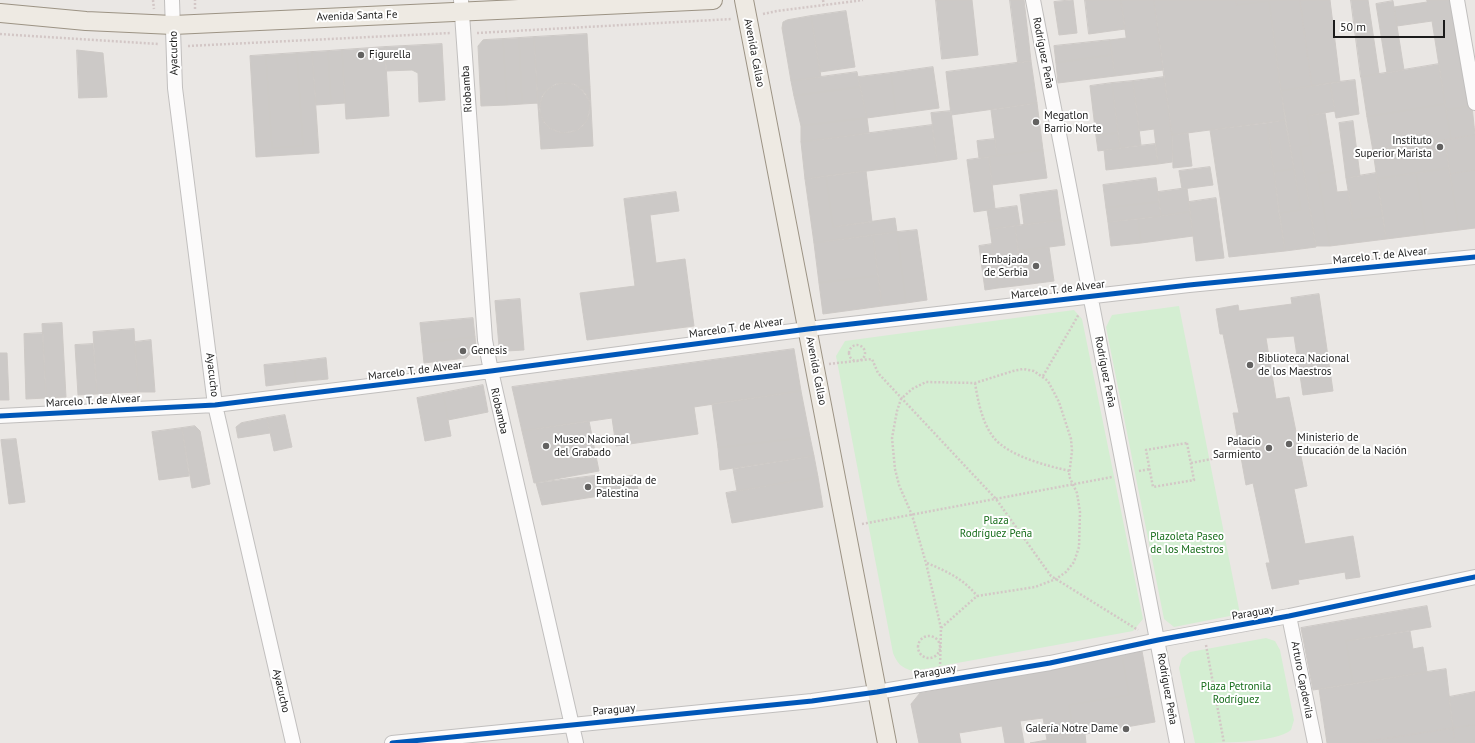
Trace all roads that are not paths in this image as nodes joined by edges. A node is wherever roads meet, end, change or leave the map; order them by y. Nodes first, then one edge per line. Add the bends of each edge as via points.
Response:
1 (172, 0) edge
2 (713, 0) edge
3 (744, 0) edge
4 (1033, 0) edge
5 (1457, 0) edge
6 (461, 6) edge
7 (0, 13) edge
8 (173, 24) junction
9 (1475, 103) edge
10 (1475, 257) edge
11 (1090, 296) junction
12 (808, 329) junction
13 (490, 371) junction
14 (216, 405) junction
15 (0, 416) edge
16 (1475, 577) edge
17 (1289, 616) junction
18 (1158, 640) junction
19 (877, 692) junction
20 (571, 724) junction
21 (293, 743) edge
22 (392, 743) edge
23 (576, 743) edge
24 (887, 743) edge
25 (1177, 743) edge
26 (1314, 743) edge

1 - 8 street, Ayacucho
2 - 6 main road, Avenida Santa Fe
3 - 12 main road, Avenida Callao
4 - 11 street, Rodríguez Peña
5 - 9 street
6 - 8 main road, Avenida Santa Fe
6 - 13 street, Riobamba via 483,317
7 - 8 main road, Avenida Santa Fe via 86,21
8 - 14 street, Ayacucho via 175,88
10 - 11 street, Marcelo T. de Alvear
11 - 12 street, Marcelo T. de Alvear
11 - 18 street, Rodríguez Peña
12 - 13 street, Marcelo T. de Alvear
12 - 19 main road, Avenida Callao
13 - 14 street, Marcelo T. de Alvear
13 - 20 street, Riobamba
14 - 15 street, Marcelo T. de Alvear
14 - 21 street, Ayacucho
16 - 17 street, Paraguay
17 - 18 street, Paraguay
17 - 26 street, Arturo Capdevila
18 - 19 street, Paraguay via 1050,663
18 - 25 street, Rodríguez Peña
19 - 20 street, Paraguay via 812,701
19 - 24 main road, Avenida Callao
20 - 22 street, Paraguay
20 - 23 street, Riobamba

